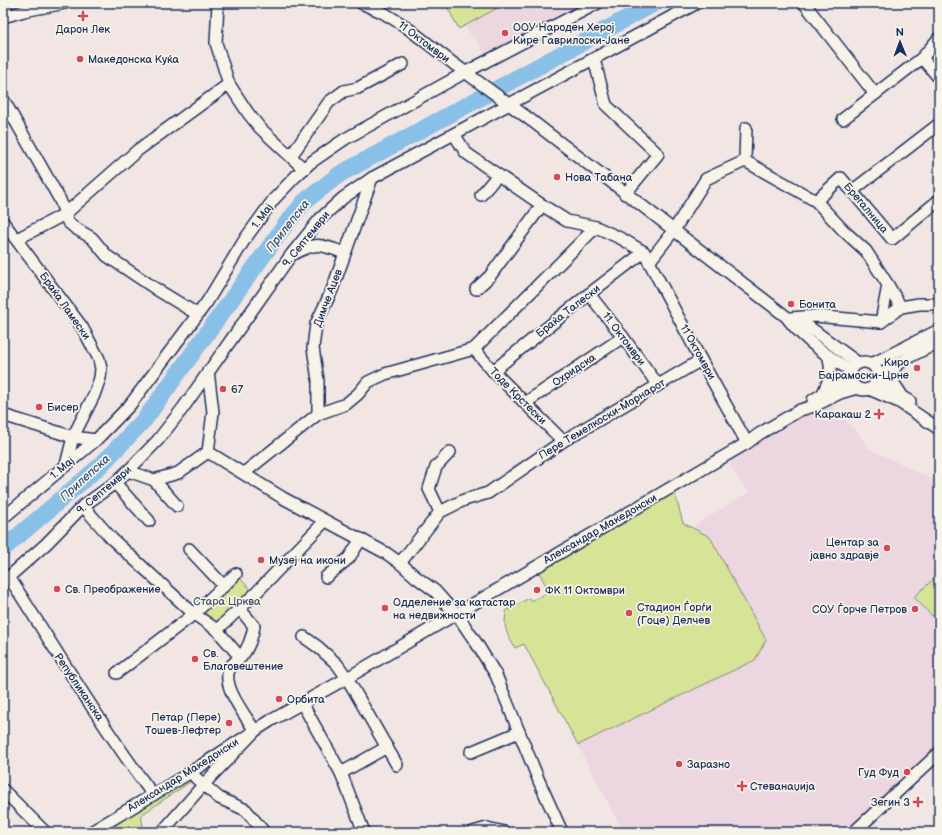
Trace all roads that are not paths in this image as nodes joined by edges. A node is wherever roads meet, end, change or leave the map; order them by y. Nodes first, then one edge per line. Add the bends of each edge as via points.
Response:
1 (5, 3) edge
2 (65, 3) edge
3 (218, 3) edge
4 (361, 3) edge
5 (375, 3) edge
6 (598, 3) edge
7 (697, 3) edge
8 (804, 3) edge
9 (382, 12) junction
10 (3, 16) edge
11 (939, 38) edge
12 (922, 58) junction
13 (594, 59) junction
14 (403, 64) dead end
15 (466, 72) junction
16 (939, 78) edge
17 (229, 84) junction
18 (875, 94) junction
19 (3, 99) edge
20 (510, 104) junction
21 (843, 119) dead end
22 (939, 124) edge
23 (746, 128) dead end
24 (454, 134) junction
25 (291, 156) junction
26 (745, 161) junction
27 (304, 169) junction
28 (498, 175) junction
29 (372, 178) junction
30 (852, 191) junction
31 (625, 194) junction
32 (481, 195) dead end
33 (939, 200) edge
34 (816, 201) junction
35 (542, 205) junction
36 (65, 214) junction
37 (4, 225) edge
38 (596, 227) junction
39 (674, 230) junction
40 (17, 239) junction
41 (344, 253) junction
42 (291, 255) junction
43 (647, 257) junction
44 (888, 285) junction
45 (476, 289) dead end
46 (589, 294) junction
47 (939, 304) edge
48 (901, 307) junction
49 (197, 314) junction
50 (788, 318) junction
51 (881, 322) junction
52 (939, 330) edge
53 (623, 337) junction
54 (939, 342) edge
55 (474, 349) junction
56 (829, 358) junction
57 (701, 360) junction
58 (871, 364) junction
59 (898, 364) junction
60 (853, 370) junction
61 (208, 371) junction
62 (493, 371) junction
63 (878, 377) junction
64 (658, 385) junction
65 (857, 388) junction
66 (869, 389) junction
67 (822, 394) junction
68 (903, 396) junction
69 (525, 403) junction
70 (800, 410) junction
71 (318, 414) junction
72 (3, 415) edge
73 (939, 420) edge
74 (939, 429) edge
75 (73, 437) junction
76 (96, 440) junction
77 (563, 441) junction
78 (747, 442) junction
79 (208, 452) junction
80 (450, 452) dead end
81 (66, 465) junction
82 (128, 471) junction
83 (244, 473) junction
84 (154, 480) junction
85 (114, 483) junction
86 (83, 506) junction
87 (177, 506) dead end
88 (440, 512) junction
89 (3, 518) edge
90 (325, 521) junction
91 (149, 522) dead end
92 (361, 539) junction
93 (189, 550) dead end
94 (400, 563) junction
95 (236, 574) dead end
96 (326, 577) dead end
97 (6, 579) edge
98 (224, 586) junction
99 (239, 608) junction
100 (194, 614) junction
101 (455, 614) junction
102 (217, 630) junction
103 (304, 637) dead end
104 (240, 657) junction
105 (118, 673) dead end
106 (347, 678) junction
107 (302, 703) junction
108 (255, 731) junction
109 (519, 732) junction
110 (387, 747) junction
111 (471, 752) dead end
112 (939, 753) edge
113 (397, 765) dead end
114 (191, 772) junction
115 (341, 773) junction
116 (204, 784) junction
117 (3, 790) edge
118 (153, 795) junction
119 (45, 832) edge
120 (91, 832) edge
121 (162, 832) edge
122 (264, 832) edge
123 (364, 832) edge
124 (473, 832) edge
125 (504, 832) edge
126 (562, 832) edge
127 (854, 832) edge

1 - 10 main road
2 - 10 street
3 - 17 street via 216,43
4 - 9 street, 11 Октомври
5 - 9 street, 11 Октомври
6 - 15 street, 1. Мај
7 - 13 street, 9. Септември
8 - 18 street
9 - 15 street, 11 Октомври
11 - 12 street
12 - 16 street
12 - 18 street
13 - 20 street, 9. Септември
13 - 31 street via 606,105 658,154
14 - 25 street via 358,88 344,91 329,102
15 - 20 street, 11 Октомври
15 - 27 street, 1. Мај via 345,139
17 - 25 street via 260,128
17 - 36 street via 138,150
18 - 21 street
19 - 36 street via 60,200
20 - 24 street, 9. Септември
20 - 31 street
22 - 30 street
23 - 26 street
24 - 28 street via 466,153
24 - 29 street, 9. Септември
25 - 27 street
26 - 34 street
26 - 39 street via 706,179
27 - 49 street, 1. Мај via 274,199
28 - 32 street
28 - 35 street
29 - 41 street, Димче Ацев
29 - 42 street, 9. Септември via 320,218
30 - 33 street, Брегалница via 892,239
30 - 34 street, Брегалница via 840,178
31 - 39 street
34 - 44 street via 866,251
35 - 38 street via 567,220
35 - 45 street via 490,276
36 - 40 street
36 - 49 street via 68,222 92,238 107,256
37 - 40 street, Браќа Ламески
38 - 43 street via 622,239
38 - 55 street
39 - 43 street
39 - 50 street
40 - 75 street, Браќа Ламески via 82,327 101,369 94,394
41 - 42 street via 321,245 307,247
41 - 71 street, Димче Ацев via 332,290 316,324 312,348 318,380
42 - 61 street, 9. Септември
43 - 46 street, Браќа Талески
43 - 57 street, 11 Октомври
44 - 48 street
44 - 51 street
46 - 53 street, 11. Октомври
46 - 62 street, Браќа Талески
47 - 48 street
48 - 51 street
49 - 76 street, 1. Мај via 130,405
50 - 51 street via 815,316
50 - 56 street via 798,332
50 - 60 street via 809,327
52 - 58 street
53 - 64 street, 11. Октомври
53 - 69 street, Охридска
54 - 59 street
55 - 62 street, Тоде Крстески
55 - 71 street via 385,374 368,382 346,404
56 - 60 street
56 - 67 street via 830,380
57 - 64 street, Пере Темелкоски-Морнарот
57 - 78 street, 11 Октомври
58 - 60 street via 862,362
58 - 63 street via 875,366
59 - 63 street
59 - 68 street via 891,379
60 - 65 street via 852,382
60 - 67 street via 844,381
61 - 79 street via 213,412
61 - 82 street, 9. Септември via 158,440
62 - 69 street, Тоде Крстески
63 - 66 street
63 - 68 street via 888,388
64 - 77 street, Пере Темелкоски-Морнарот
65 - 66 street
65 - 70 street, Александар Македонски
66 - 74 street via 899,402
67 - 70 street
68 - 73 street
69 - 77 street, Тоде Крстески
70 - 78 street, Александар Македонски
71 - 83 street
72 - 75 street
75 - 76 street
75 - 81 street, Браќа Ламески
76 - 81 street, 1. Мај
77 - 88 street, Пере Темелкоски-Морнарот via 488,494 464,500
78 - 101 street, Александар Македонски
79 - 83 street
79 - 84 street via 178,473
80 - 88 street via 436,467 429,489
81 - 89 street, 1. Мај
82 - 84 street
82 - 85 street, 9. Септември
83 - 90 street
84 - 87 street
85 - 86 street, 9. Септември
85 - 91 street
86 - 97 street, 9. Септември via 46,544
86 - 100 street via 112,539
88 - 94 street, Пере Темелкоски-Морнарот
90 - 92 street
90 - 99 street
92 - 94 street
92 - 96 street via 349,558
93 - 98 street
94 - 101 street via 435,591
95 - 98 street
97 - 118 street, Републиканска via 37,619 52,647
98 - 100 street
99 - 102 street
99 - 104 street via 254,626 252,640
100 - 102 street
100 - 105 street
101 - 106 street, Александар Македонски
101 - 109 street via 496,675
102 - 104 street
103 - 106 street via 337,664
104 - 108 street via 230,666 227,675 230,691
106 - 107 street, Александар Македонски
106 - 110 street
107 - 108 street, Александар Македонски
107 - 115 street
108 - 114 street, Александар Македонски
108 - 116 street, Александар Македонски
109 - 111 street
109 - 126 street
110 - 113 street
110 - 115 street
112 - 127 street
114 - 116 street
114 - 118 street, Александар Македонски
115 - 123 street
116 - 121 street, Александар Македонски
116 - 122 street via 219,798 246,810
117 - 119 street
118 - 120 street, Александар Македонски
124 - 125 street via 487,828

